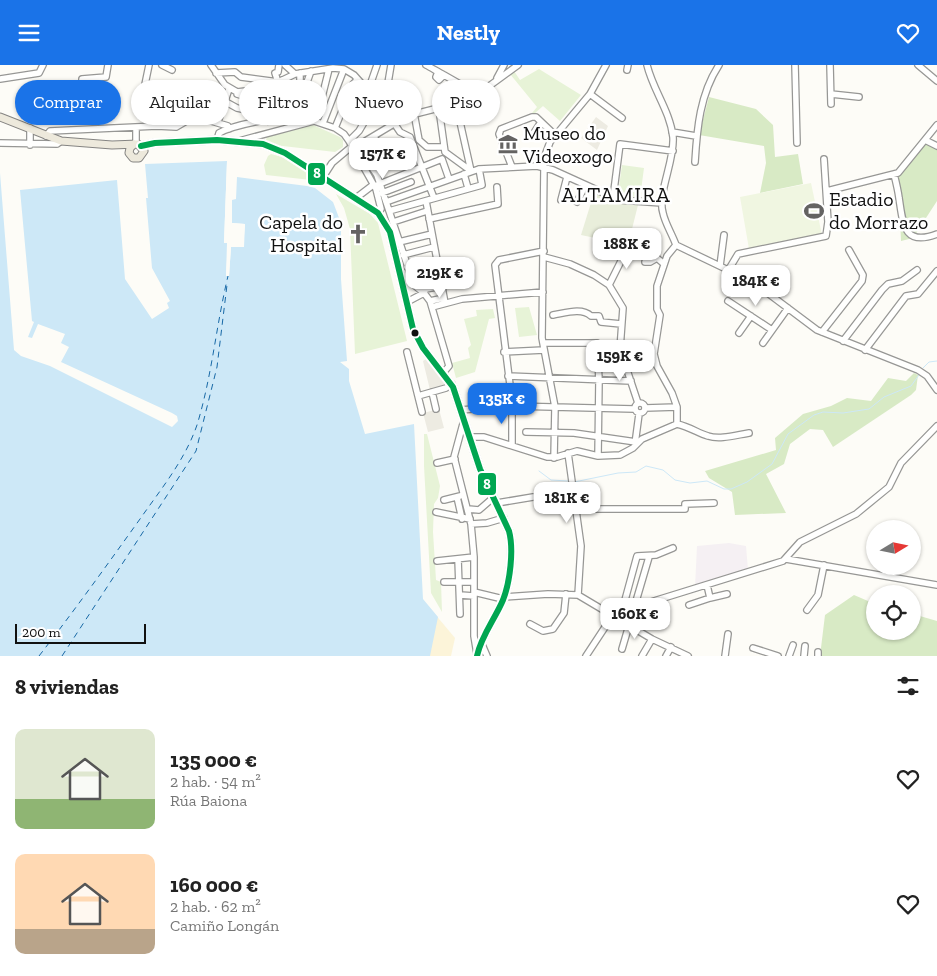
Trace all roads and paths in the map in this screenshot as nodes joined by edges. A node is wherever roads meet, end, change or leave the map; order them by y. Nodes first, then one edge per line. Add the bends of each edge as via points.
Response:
1 (43, 65) edge
2 (108, 65) edge
3 (149, 65) edge
4 (162, 65) edge
5 (211, 65) edge
6 (278, 65) edge
7 (285, 65) edge
8 (377, 65) edge
9 (391, 65) edge
10 (426, 65) edge
11 (504, 65) edge
12 (518, 65) edge
13 (606, 65) edge
14 (647, 65) edge
15 (719, 65) edge
16 (795, 65) edge
17 (830, 65) edge
18 (918, 65) edge
19 (235, 68) edge
20 (331, 68) edge
21 (344, 69) junction
22 (172, 70) dead end
23 (310, 71) junction
24 (216, 73) junction
25 (297, 73) junction
26 (0, 79) edge
27 (82, 80) edge
28 (146, 80) edge
29 (222, 80) edge
30 (270, 80) edge
31 (279, 80) edge
32 (282, 80) edge
33 (298, 80) edge
34 (308, 80) edge
35 (357, 80) edge
36 (372, 80) edge
37 (388, 80) edge
38 (452, 80) edge
39 (496, 80) edge
40 (498, 80) edge
41 (327, 81) edge
42 (937, 81) edge
43 (229, 88) edge
44 (237, 92) edge
45 (590, 94) junction
46 (831, 94) junction
47 (859, 97) dead end
48 (831, 104) dead end
49 (327, 113) edge
50 (0, 117) edge
51 (622, 118) dead end
52 (337, 121) edge
53 (541, 122) junction
54 (179, 125) edge
55 (226, 125) edge
56 (247, 125) edge
57 (295, 125) edge
58 (327, 125) edge
59 (363, 125) edge
60 (391, 125) edge
61 (396, 125) edge
62 (416, 125) edge
63 (441, 125) edge
64 (461, 125) edge
65 (937, 125) edge
66 (136, 127) junction
67 (334, 128) junction
68 (30, 129) junction
69 (229, 129) junction
70 (672, 132) junction
71 (265, 134) junction
72 (46, 135) junction
73 (532, 136) dead end
74 (556, 136) junction
75 (696, 136) junction
76 (374, 137) junction
77 (217, 140) junction
78 (926, 140) junction
79 (60, 141) junction
80 (241, 141) junction
81 (0, 143) edge
82 (797, 143) dead end
83 (263, 144) junction
84 (30, 145) junction
85 (112, 145) junction
86 (352, 146) junction
87 (937, 146) edge
88 (139, 147) junction
89 (381, 148) junction
90 (444, 149) junction
91 (129, 151) junction
92 (673, 151) junction
93 (368, 159) junction
94 (442, 159) junction
95 (824, 159) dead end
96 (695, 162) dead end
97 (393, 163) dead end
98 (421, 167) junction
99 (512, 167) junction
100 (543, 167) junction
101 (479, 169) junction
102 (471, 171) junction
103 (407, 172) junction
104 (464, 174) junction
105 (894, 174) junction
106 (325, 175) junction
107 (567, 177) junction
108 (449, 179) junction
109 (411, 182) junction
110 (376, 185) junction
111 (585, 185) junction
112 (430, 186) junction
113 (498, 187) dead end
114 (468, 188) junction
115 (415, 191) junction
116 (827, 191) junction
117 (382, 193) junction
118 (356, 198) junction
119 (434, 198) junction
120 (613, 198) junction
121 (562, 200) dead end
122 (423, 201) junction
123 (386, 202) junction
124 (578, 202) dead end
125 (662, 203) junction
126 (389, 211) junction
127 (428, 211) junction
128 (378, 213) junction
129 (429, 219) junction
130 (394, 222) junction
131 (432, 234) junction
132 (937, 234) edge
133 (724, 235) dead end
134 (399, 242) junction
135 (676, 245) junction
136 (434, 247) junction
137 (628, 247) dead end
138 (849, 251) dead end
139 (544, 254) junction
140 (403, 255) junction
141 (436, 261) junction
142 (644, 262) dead end
143 (664, 264) junction
144 (720, 265) junction
145 (407, 267) junction
146 (729, 269) junction
147 (917, 270) dead end
148 (937, 271) edge
149 (609, 285) junction
150 (442, 287) junction
151 (425, 291) junction
152 (543, 292) junction
153 (497, 296) junction
154 (444, 300) junction
155 (728, 301) dead end
156 (407, 302) junction
157 (431, 304) junction
158 (788, 308) junction
159 (554, 315) dead end
160 (751, 316) junction
161 (621, 324) junction
162 (772, 330) junction
163 (822, 332) junction
164 (739, 333) dead end
165 (843, 341) junction
166 (763, 343) dead end
167 (544, 347) junction
168 (865, 349) junction
169 (407, 352) dead end
170 (504, 352) junction
171 (443, 373) junction
172 (508, 376) junction
173 (550, 377) junction
174 (599, 380) junction
175 (631, 381) junction
176 (452, 385) junction
177 (937, 390) edge
178 (432, 392) junction
179 (418, 396) junction
180 (512, 405) junction
181 (555, 407) junction
182 (677, 407) junction
183 (599, 408) junction
184 (436, 409) dead end
185 (637, 409) junction
186 (460, 410) junction
187 (422, 412) dead end
188 (464, 420) junction
189 (677, 423) junction
190 (937, 426) edge
191 (526, 432) dead end
192 (554, 432) junction
193 (749, 433) dead end
194 (470, 437) junction
195 (598, 437) junction
196 (635, 444) junction
197 (512, 445) junction
198 (568, 453) junction
199 (598, 456) junction
200 (454, 458) junction
201 (554, 458) junction
202 (437, 463) dead end
203 (465, 495) junction
204 (573, 496) junction
205 (457, 497) junction
206 (444, 500) dead end
207 (495, 500) junction
208 (714, 503) dead end
209 (468, 509) junction
210 (574, 509) junction
211 (436, 512) dead end
212 (504, 518) junction
213 (462, 519) junction
214 (470, 521) junction
215 (673, 548) dead end
216 (474, 557) junction
217 (649, 557) junction
218 (458, 559) junction
219 (786, 559) junction
220 (437, 561) dead end
221 (824, 565) junction
222 (444, 582) dead end
223 (460, 582) junction
224 (474, 582) junction
225 (707, 585) junction
226 (937, 585) edge
227 (474, 594) junction
228 (566, 594) junction
229 (727, 594) dead end
230 (460, 595) junction
231 (578, 595) junction
232 (504, 598) junction
233 (710, 598) junction
234 (689, 605) dead end
235 (634, 608) junction
236 (807, 610) dead end
237 (622, 611) junction
238 (460, 614) dead end
239 (613, 614) junction
240 (530, 624) dead end
241 (629, 625) junction
242 (728, 634) dead end
243 (652, 639) junction
244 (481, 642) junction
245 (793, 645) dead end
246 (805, 646) dead end
247 (671, 647) junction
248 (753, 648) dead end
249 (622, 649) dead end
250 (477, 656) edge
251 (487, 656) edge
252 (586, 656) edge
253 (642, 656) edge
254 (666, 656) edge
255 (688, 656) edge
256 (725, 656) edge
257 (778, 656) edge
258 (789, 656) edge
259 (804, 656) edge

1 - 26 street via 39,73
2 - 27 street via 106,77
3 - 28 street
4 - 22 street
5 - 24 street
6 - 31 street via 275,73
7 - 25 street
8 - 36 street
9 - 37 street
10 - 38 street
11 - 39 street
12 - 40 street
13 - 45 street
14 - 70 street
15 - 75 street via 708,86
16 - 82 street
17 - 46 street
18 - 42 street
19 - 24 street
19 - 30 street via 241,77
20 - 21 street
20 - 23 street
20 - 41 street
21 - 35 street
21 - 49 street
23 - 25 street
23 - 34 street
24 - 29 street
25 - 32 street
25 - 33 street
43 - 44 street
45 - 51 street
45 - 74 street
46 - 47 street
46 - 48 street
50 - 68 main road
52 - 67 street
53 - 73 street
53 - 74 street
53 - 99 street via 536,117 529,117 500,131
54 - 66 street
55 - 69 street
56 - 69 street
57 - 71 street
58 - 67 street
59 - 86 street
60 - 76 street
61 - 98 street via 400,132 410,137
62 - 90 street via 419,140 427,147
63 - 90 street
64 - 102 street
65 - 78 street
66 - 72 street via 50,131
66 - 88 street
67 - 86 street via 344,134
68 - 72 main road
68 - 84 street
69 - 77 street via 219,133
70 - 75 street
70 - 92 street
71 - 80 street
71 - 83 street
72 - 79 main road
74 - 100 street via 550,143
75 - 96 street
76 - 86 street
76 - 89 street
77 - 80 main road
77 - 88 main road
78 - 87 street
78 - 105 street
79 - 84 street via 57,144
79 - 85 main road
80 - 83 main road
81 - 84 street
83 - 106 main road
85 - 88 main road
85 - 91 main road
86 - 93 street
86 - 106 street via 336,158
86 - 110 street
88 - 91 main road
88 - 91 main road via 141,157 135,158
89 - 93 street
89 - 97 street
90 - 94 street
90 - 102 street
92 - 120 street via 620,144
92 - 125 street
93 - 110 street
94 - 98 street
94 - 108 street
95 - 116 street
98 - 103 street
98 - 112 street
99 - 100 street
99 - 101 street
100 - 107 street
100 - 139 street
101 - 102 street
101 - 114 street via 482,185
102 - 104 street
103 - 109 street
103 - 110 street
104 - 108 street
104 - 114 street
105 - 116 street
105 - 132 street via 900,218 905,229 913,237
106 - 118 main road
107 - 111 street
107 - 121 street
108 - 112 street
109 - 115 street
109 - 117 street
110 - 117 street
110 - 118 street
110 - 128 street via 381,204
111 - 120 street
111 - 124 street
112 - 115 street
112 - 119 street
113 - 129 street via 498,204
114 - 119 street
115 - 122 street
115 - 123 street
116 - 146 street via 826,236 738,255
117 - 123 street
118 - 128 main road
119 - 122 street
120 - 125 street
122 - 126 street
122 - 127 street
123 - 126 street
125 - 135 street
126 - 130 street
127 - 129 street
127 - 130 street
128 - 156 main road via 390,232
129 - 131 street
130 - 134 street
131 - 134 street
131 - 136 street
133 - 144 street
134 - 140 street
135 - 143 street
135 - 144 street
136 - 140 street
136 - 141 street
137 - 149 street
138 - 163 street via 863,275 862,281
139 - 149 street via 594,275
139 - 152 street
139 - 153 street via 499,260 495,264
140 - 145 street
141 - 145 street
141 - 150 street
142 - 143 street via 657,258
143 - 182 street via 657,286 660,315 654,354 656,366
144 - 146 street
145 - 151 street via 414,285
146 - 158 street via 764,289
147 - 165 street via 902,281 888,284
148 - 168 street via 918,294 906,296
149 - 161 street via 623,308
150 - 151 street
150 - 154 street
151 - 156 street
151 - 157 street
152 - 153 street
152 - 167 street
153 - 154 street
153 - 170 street
154 - 157 street
155 - 160 street
156 - 171 main road via 419,343
157 - 171 street via 449,366
158 - 162 street
158 - 163 street
159 - 161 street via 571,311 588,313 599,316 601,322
160 - 162 street
160 - 164 street
161 - 175 street via 619,343
162 - 166 street
163 - 165 street
165 - 168 street
167 - 170 street
167 - 173 street
167 - 174 street via 597,343
168 - 177 street via 918,370
169 - 179 street
170 - 172 street
171 - 176 main road
172 - 173 street
172 - 180 street
173 - 174 street
173 - 181 street
174 - 175 street
174 - 183 street
175 - 185 street
176 - 178 street
176 - 186 main road
178 - 179 street
178 - 184 street
179 - 187 street
180 - 181 street
180 - 186 street
180 - 197 street
181 - 183 street
181 - 192 street
182 - 185 street via 645,408 643,412
182 - 189 street
183 - 185 street
183 - 195 street
185 - 196 street
186 - 188 main road
188 - 194 main road
188 - 200 street
189 - 193 street via 708,436
189 - 196 street
190 - 219 street via 901,463 889,487 856,514 800,542
191 - 192 street
192 - 195 street
192 - 201 street
194 - 197 street via 484,437
194 - 207 main road via 480,469
195 - 196 street
195 - 199 street
196 - 199 street via 620,455
197 - 201 street
198 - 199 street via 577,451
198 - 201 street
198 - 204 street
200 - 202 street
200 - 203 street
203 - 205 street
203 - 209 street
204 - 207 street
204 - 210 street
205 - 206 street
205 - 213 street
207 - 209 street via 479,510
207 - 212 main road
208 - 210 street via 685,504 685,509
209 - 214 street
210 - 231 street via 581,546
211 - 213 street
212 - 214 street via 487,523
212 - 232 main road via 512,554
213 - 214 street
214 - 216 street
215 - 217 street
216 - 218 street
216 - 224 street
217 - 235 street
217 - 237 street via 637,556
218 - 220 street
218 - 223 street
219 - 221 street
219 - 225 street
221 - 226 street
221 - 236 street via 818,595
222 - 223 street
223 - 224 street
223 - 230 street
224 - 227 street
225 - 233 street
225 - 235 street
227 - 230 street
227 - 232 street
227 - 250 street
228 - 231 street
228 - 232 street
228 - 240 street via 562,618 553,629 543,631
229 - 233 street
230 - 238 street
231 - 239 street
232 - 244 main road
233 - 234 street
235 - 237 street
235 - 241 street
237 - 239 street
239 - 241 street
239 - 252 street
241 - 243 street
241 - 249 street
242 - 256 street
243 - 247 street
243 - 253 street
244 - 250 main road
244 - 251 street
245 - 258 street
246 - 259 street
247 - 254 street
247 - 255 street
248 - 257 street

